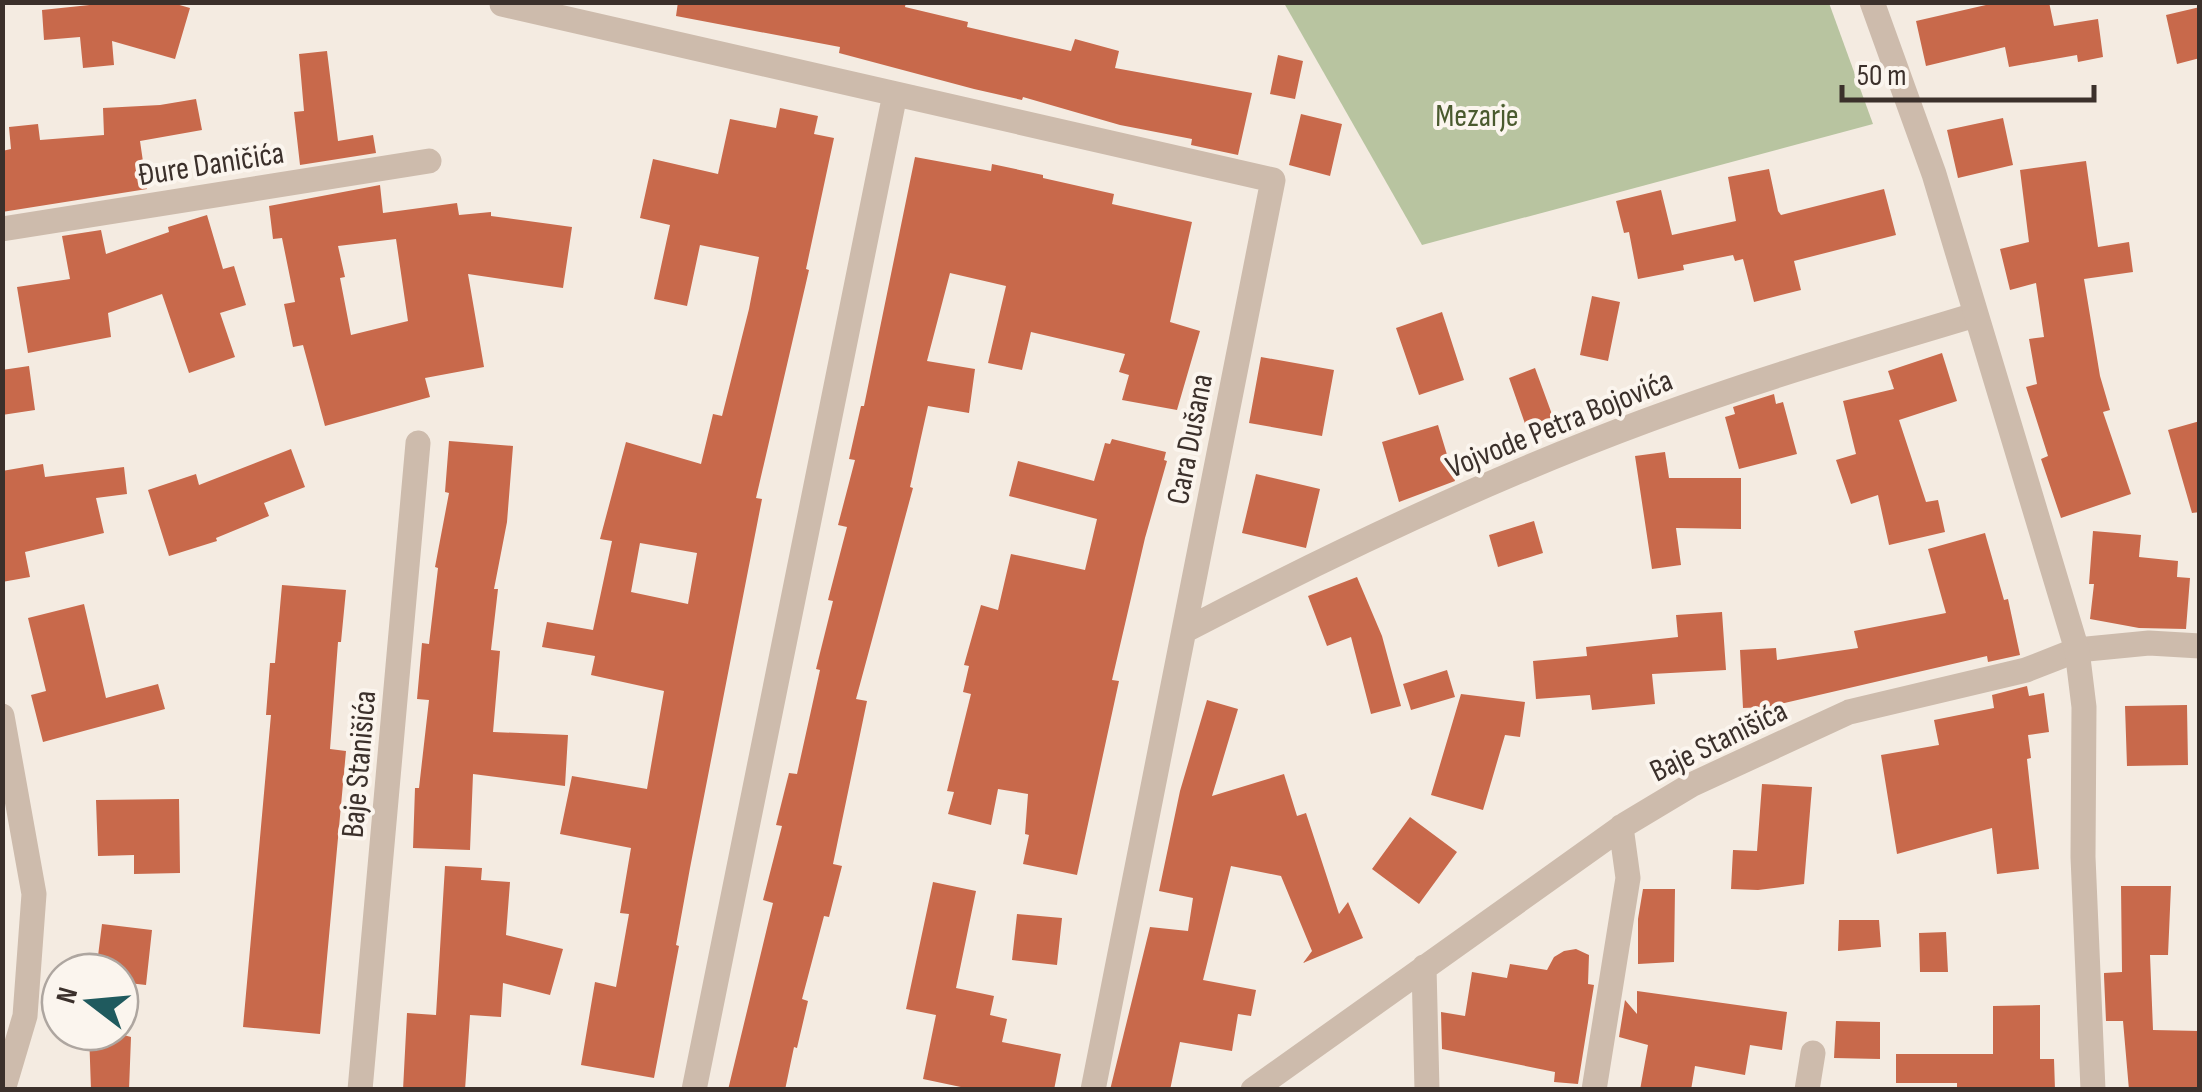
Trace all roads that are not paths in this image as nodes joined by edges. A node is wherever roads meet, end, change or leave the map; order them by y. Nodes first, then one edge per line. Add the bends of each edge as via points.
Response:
1 (1872, 2) edge
2 (502, 4) edge
3 (896, 94) junction
4 (429, 160) dead end
5 (2, 229) edge
6 (1975, 315) junction
7 (418, 443) dead end
8 (1184, 631) junction
9 (2200, 646) edge
10 (2076, 650) junction
11 (2, 716) edge
12 (10, 801) edge
13 (1621, 828) junction
14 (1424, 967) junction
15 (1812, 1053) dead end
16 (3, 1090) edge
17 (360, 1090) edge
18 (694, 1090) edge
19 (1093, 1090) edge
20 (1253, 1090) edge
21 (1427, 1090) edge
22 (1594, 1090) edge
23 (1808, 1090) edge
24 (2093, 1090) edge

1 - 6 street via 1934,174
2 - 3 street, Cara Dušana
3 - 8 street, Cara Dušana via 1273,180
3 - 18 street
4 - 5 street, Đure Daničića
6 - 8 street, Vojvode Petra Bojovića via 1685,407 1490,482
6 - 10 street
7 - 17 street, Baje Stanišića
8 - 19 street, Cara Dušana
9 - 10 street, Baje Stanišića
10 - 13 street, Baje Stanišića via 2026,670 1850,712 1690,785
10 - 24 street via 2084,707
11 - 12 street
12 - 16 street via 34,894 25,1016
13 - 14 street, Baje Stanišića
13 - 22 street via 1628,878
14 - 20 street, Baje Stanišića
14 - 21 street
15 - 23 street

